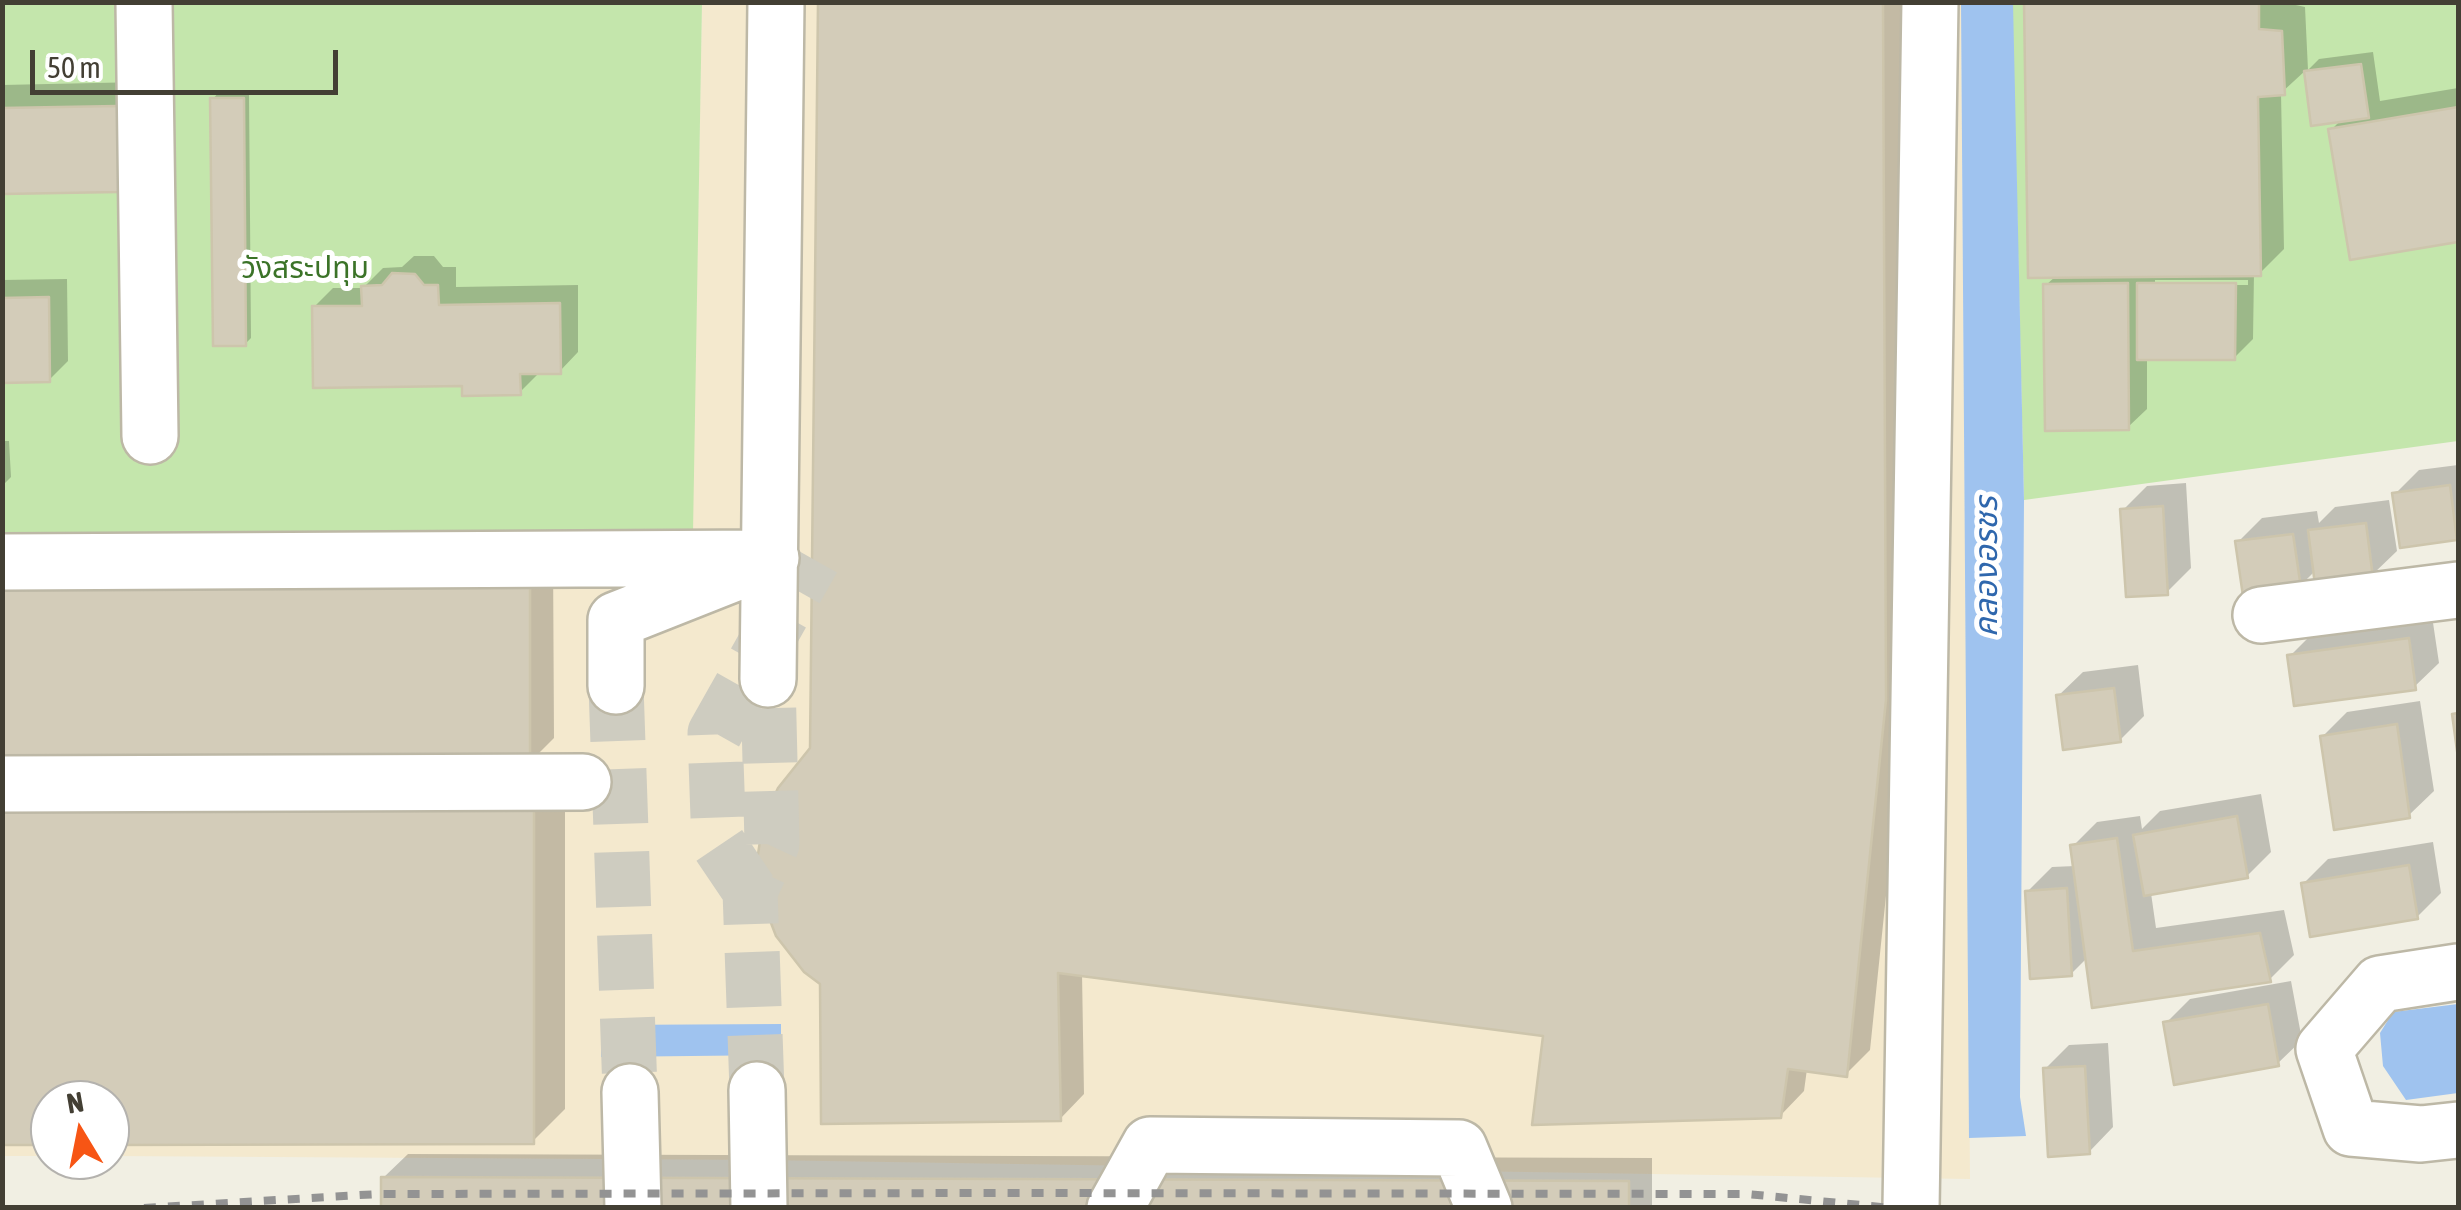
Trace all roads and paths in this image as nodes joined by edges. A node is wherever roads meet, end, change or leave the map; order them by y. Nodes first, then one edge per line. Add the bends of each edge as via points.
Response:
1 (144, 2) edge
2 (744, 2) edge
3 (776, 2) edge
4 (1930, 2) edge
5 (150, 436) dead end
6 (755, 557) junction
7 (574, 558) junction
8 (1885, 559) dead end
9 (2, 562) edge
10 (2458, 590) edge
11 (1920, 602) junction
12 (2260, 616) dead end
13 (616, 620) junction
14 (768, 679) tunnel mouth
15 (616, 686) tunnel mouth
16 (530, 750) dead end
17 (2, 784) edge
18 (2458, 972) edge
19 (756, 1090) tunnel mouth
20 (2458, 1130) edge
21 (615, 1208) edge
22 (634, 1208) edge
23 (759, 1208) edge
24 (1115, 1208) edge
25 (1484, 1208) edge
26 (1911, 1208) edge

1 - 5 lane
2 - 6 lane
3 - 6 lane
4 - 11 lane via 1906,206
6 - 7 lane
6 - 13 lane
6 - 14 lane
7 - 9 lane
7 - 13 lane
8 - 11 lane
10 - 12 lane
11 - 26 lane
13 - 15 lane
16 - 17 lane via 583,784
18 - 20 lane via 2380,984 2324,1049 2351,1128
19 - 23 lane
21 - 22 lane via 622,1093
24 - 25 lane via 1150,1145 1459,1148

